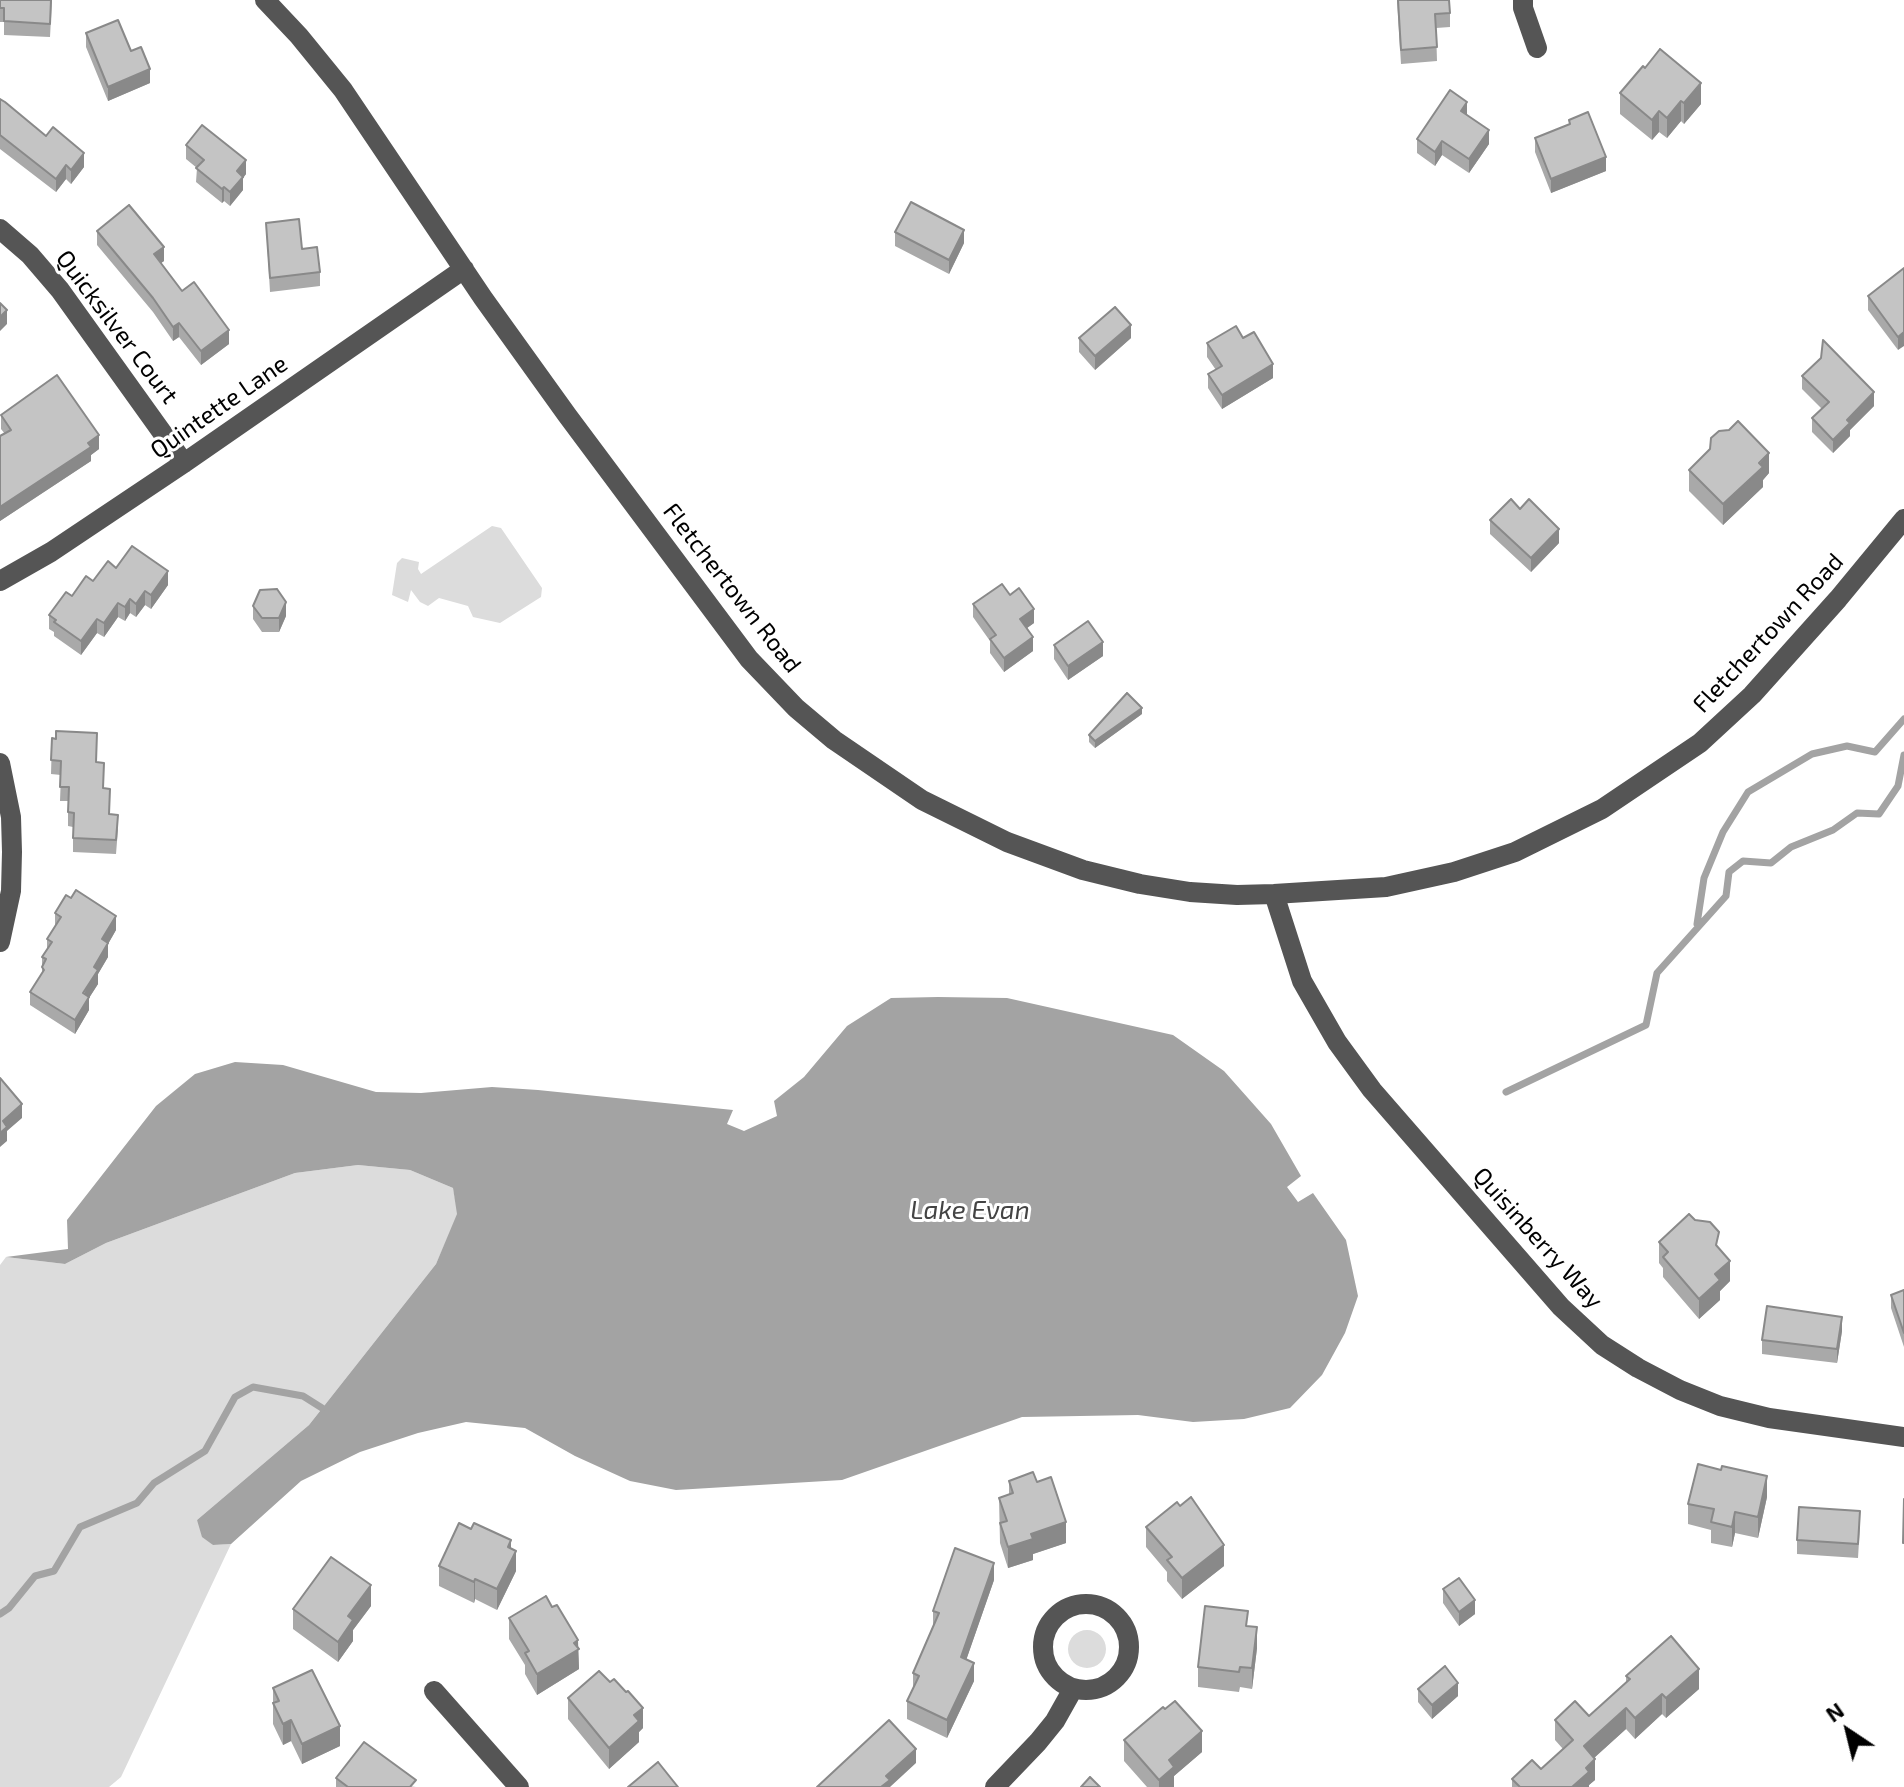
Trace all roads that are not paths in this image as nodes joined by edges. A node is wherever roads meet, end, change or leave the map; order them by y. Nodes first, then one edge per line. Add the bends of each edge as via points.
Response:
1 (265, 0) edge
2 (1523, 0) edge
3 (1537, 48) dead end
4 (0, 229) edge
5 (464, 269) junction
6 (184, 463) junction
7 (1904, 519) edge
8 (0, 581) edge
9 (0, 763) edge
10 (1274, 894) junction
11 (0, 942) edge
12 (1904, 1437) edge
13 (1073, 1689) junction
14 (434, 1691) dead end
15 (519, 1787) edge
16 (995, 1787) edge

1 - 5 street, Fletchertown Road via 343,90
2 - 3 street
4 - 6 street, Quicksilver Court via 60,290
5 - 6 street, Quintette Lane
5 - 10 street, Fletchertown Road via 749,659 834,740 922,800 1007,842 1083,870 1190,892
6 - 8 street, Quintette Lane
7 - 10 street, Fletchertown Road via 1752,695 1700,743 1602,809 1515,852 1454,872 1386,887
9 - 11 street via 12,852 11,891
10 - 12 street, Quisinberry Way via 1302,981 1337,1042 1372,1090 1561,1307 1602,1345 1680,1390 1720,1406
13 - 13 street via 1106,1686 1127,1660 1125,1627 1099,1606 1066,1609 1045,1634 1047,1667
13 - 16 street via 1047,1732
14 - 15 street

